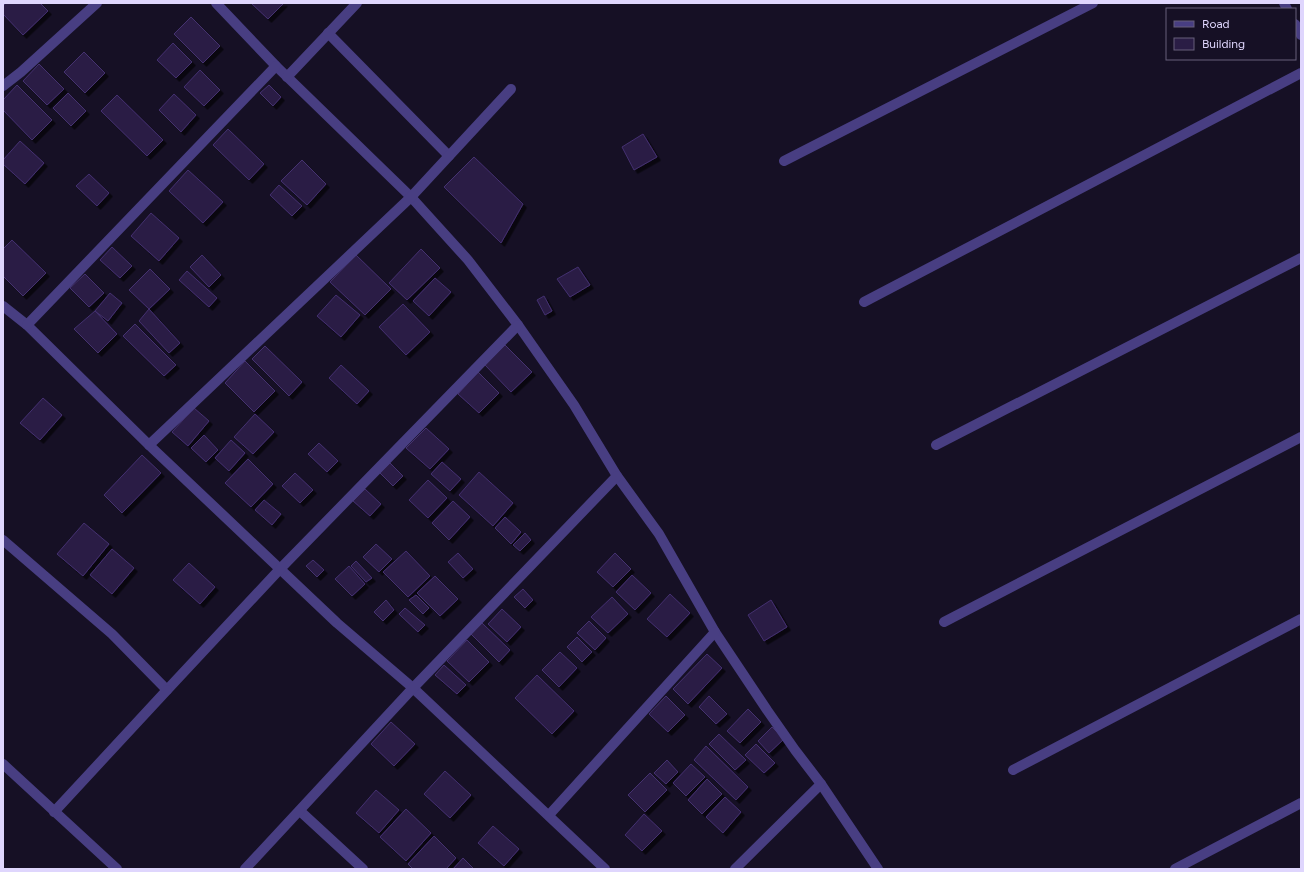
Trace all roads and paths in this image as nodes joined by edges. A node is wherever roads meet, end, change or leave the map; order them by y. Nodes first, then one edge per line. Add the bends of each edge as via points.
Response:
1 (97, 3) edge
2 (216, 3) edge
3 (357, 3) edge
4 (1094, 3) edge
5 (1296, 26) edge
6 (328, 33) junction
7 (1301, 35) edge
8 (276, 66) junction
9 (1301, 73) edge
10 (287, 77) junction
11 (3, 86) edge
12 (511, 89) dead end
13 (449, 156) junction
14 (784, 161) dead end
15 (411, 197) junction
16 (1301, 258) edge
17 (864, 302) dead end
18 (3, 306) edge
19 (27, 325) junction
20 (518, 325) junction
21 (1301, 437) edge
22 (149, 444) junction
23 (936, 445) dead end
24 (617, 476) junction
25 (3, 540) edge
26 (280, 569) junction
27 (1301, 619) edge
28 (944, 622) dead end
29 (715, 632) junction
30 (413, 688) junction
31 (167, 690) junction
32 (3, 764) edge
33 (1013, 770) dead end
34 (821, 784) junction
35 (1301, 803) edge
36 (300, 811) junction
37 (54, 812) junction
38 (548, 815) junction
39 (117, 869) edge
40 (245, 869) edge
41 (363, 869) edge
42 (605, 869) edge
43 (735, 869) edge
44 (878, 869) edge
45 (1175, 869) edge

1 - 11 street
2 - 8 street
3 - 6 street
4 - 14 street
5 - 7 street
6 - 10 street
6 - 13 street
8 - 10 street
8 - 19 street
9 - 17 street
10 - 15 street
12 - 13 street
13 - 15 street
15 - 20 street via 468,260
15 - 22 street
16 - 23 street
18 - 19 street
19 - 22 street
20 - 24 street via 574,405
20 - 26 street
21 - 28 street
22 - 26 street
24 - 29 street via 659,534
24 - 30 street
25 - 31 street via 112,634
26 - 30 street via 337,623
26 - 31 street
27 - 33 street
29 - 34 street
29 - 38 street
30 - 36 street
30 - 38 street
31 - 37 street
32 - 37 street
34 - 43 street
34 - 44 street
35 - 45 street
36 - 40 street
36 - 41 street
37 - 39 street
38 - 42 street

